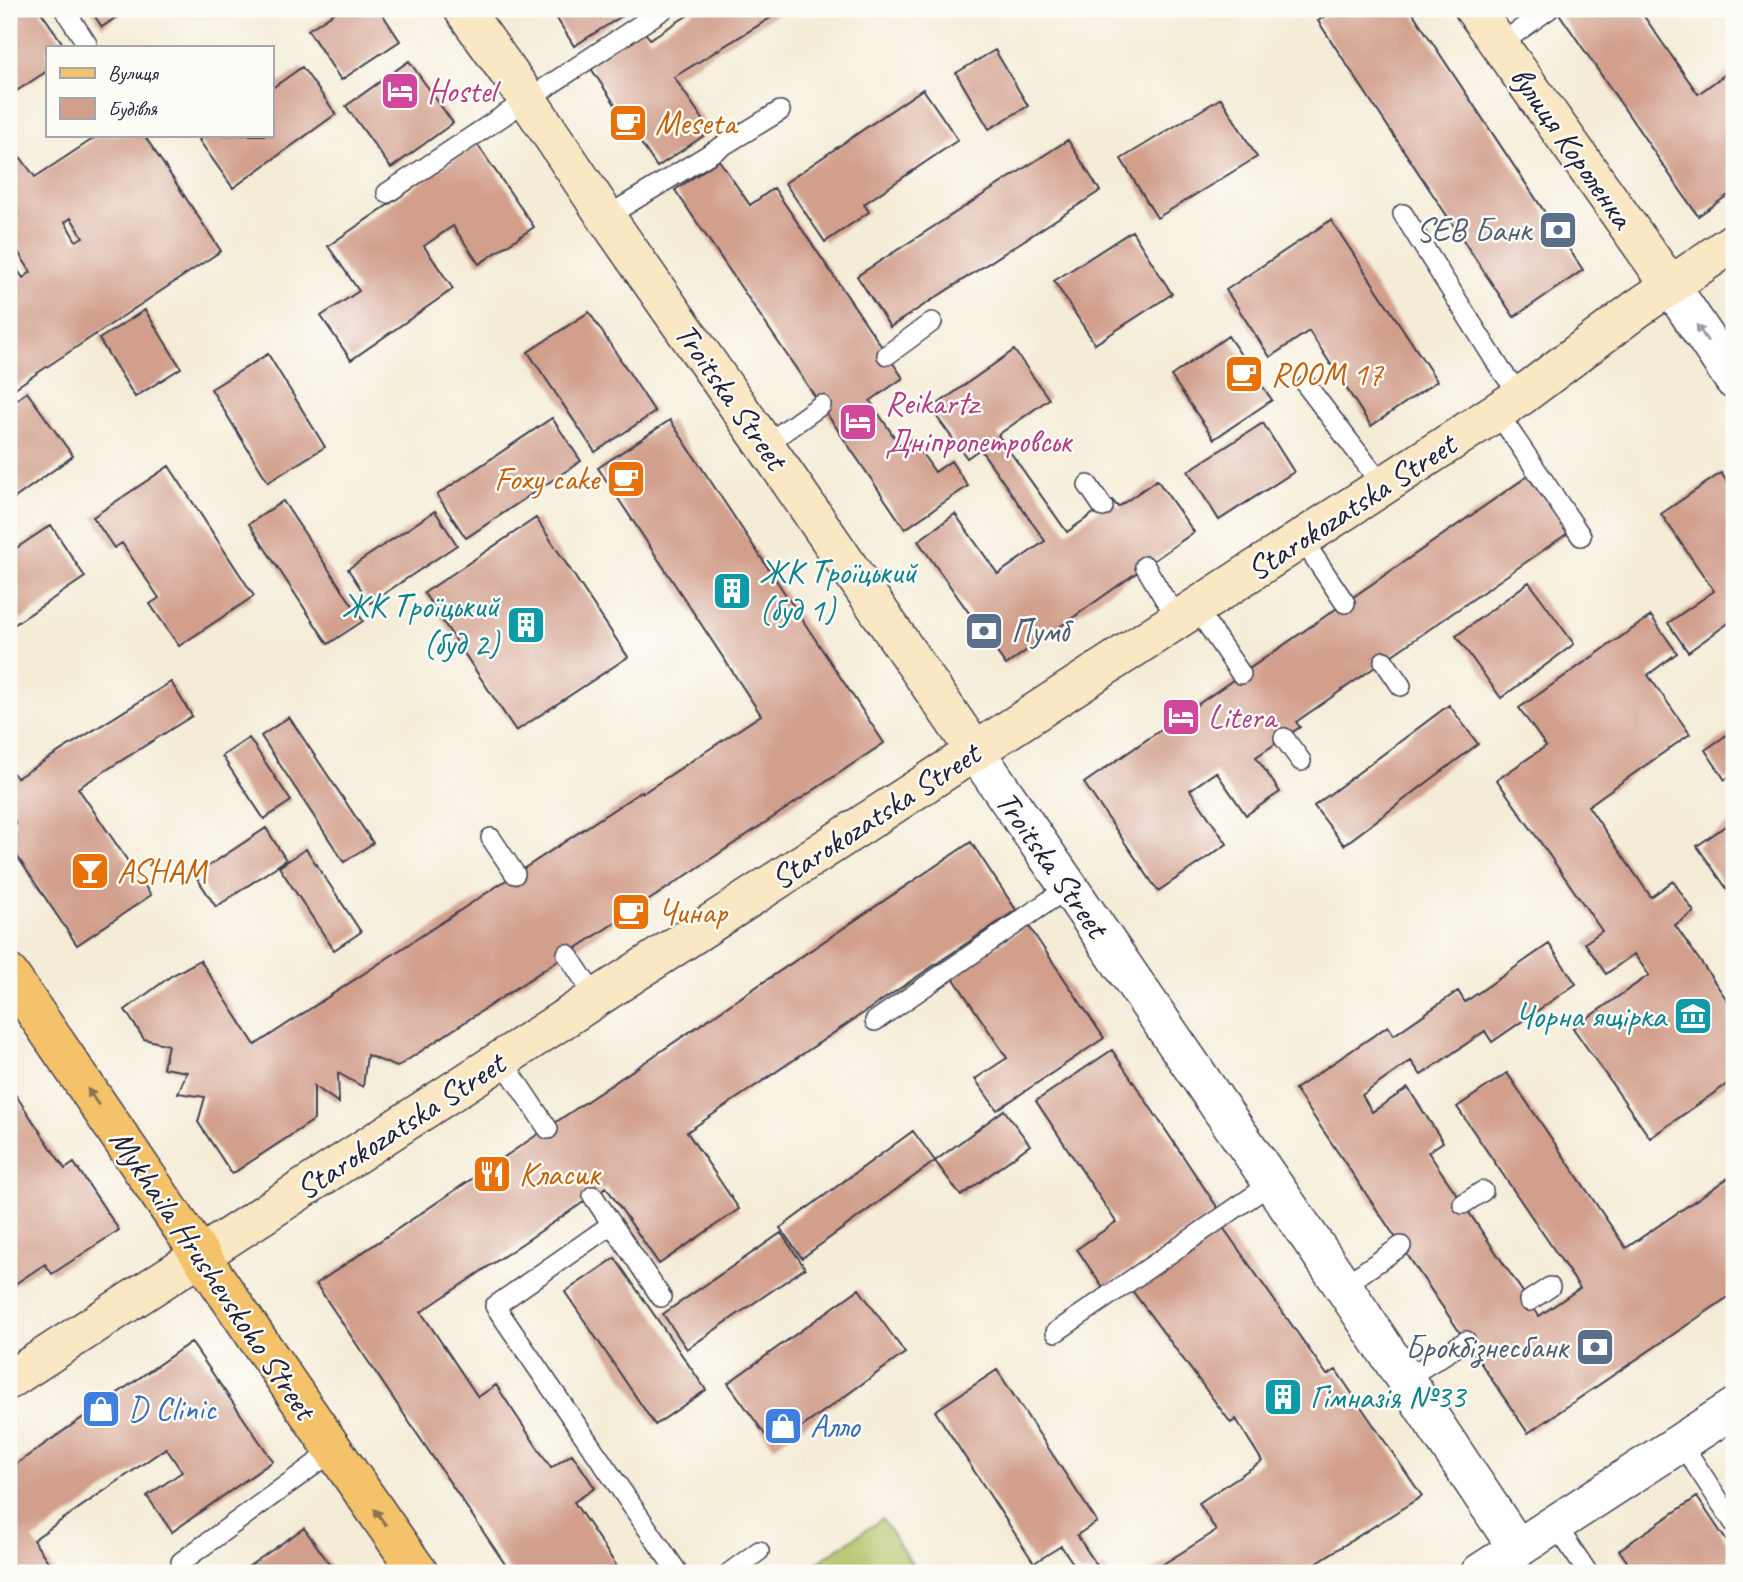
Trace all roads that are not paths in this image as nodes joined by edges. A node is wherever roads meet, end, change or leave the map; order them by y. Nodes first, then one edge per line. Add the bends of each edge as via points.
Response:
1 (64, 9) edge
2 (463, 9) edge
3 (664, 9) edge
4 (1474, 9) edge
5 (1549, 9) edge
6 (87, 44) dead end
7 (1499, 45) junction
8 (528, 100) junction
9 (780, 111) dead end
10 (387, 193) dead end
11 (1403, 214) dead end
12 (606, 217) junction
13 (1734, 242) edge
14 (1670, 285) junction
15 (932, 322) dead end
16 (887, 355) dead end
17 (1734, 380) edge
18 (1307, 386) dead end
19 (1509, 404) junction
20 (821, 405) dead end
21 (765, 445) junction
22 (1088, 485) dead end
23 (1384, 486) junction
24 (1103, 507) dead end
25 (1581, 536) dead end
26 (1302, 539) junction
27 (1145, 566) dead end
28 (1345, 603) dead end
29 (1189, 613) junction
30 (1384, 661) dead end
31 (1241, 674) dead end
32 (1401, 686) dead end
33 (1284, 738) dead end
34 (975, 751) junction
35 (1301, 761) dead end
36 (491, 838) dead end
37 (514, 874) dead end
38 (1069, 887) junction
39 (567, 954) dead end
40 (9, 974) edge
41 (596, 998) junction
42 (875, 1021) dead end
43 (502, 1060) junction
44 (548, 1129) dead end
45 (1272, 1183) junction
46 (1483, 1191) dead end
47 (593, 1196) dead end
48 (1463, 1204) dead end
49 (612, 1224) junction
50 (1401, 1246) dead end
51 (201, 1255) junction
52 (1343, 1286) junction
53 (1550, 1287) dead end
54 (661, 1297) dead end
55 (1529, 1301) dead end
56 (1056, 1332) dead end
57 (1465, 1340) dead end
58 (1405, 1379) junction
59 (9, 1380) edge
60 (1734, 1408) edge
61 (1681, 1443) junction
62 (333, 1451) junction
63 (1734, 1523) edge
64 (1555, 1524) junction
65 (1518, 1549) junction
66 (759, 1551) dead end
67 (181, 1562) dead end
68 (419, 1573) edge
69 (678, 1573) edge
70 (729, 1573) edge
71 (1480, 1573) edge
72 (1588, 1573) edge

1 - 6 lane
2 - 8 street, Troitska Street
3 - 8 lane
4 - 7 street, вулиця Короленка
5 - 7 lane
7 - 14 street, вулиця Короленка
8 - 10 lane
8 - 12 street, Troitska Street
9 - 12 lane
11 - 19 lane via 1501,370
12 - 21 street, Troitska Street
13 - 14 street, Starokozatska Street
17 -> 14 street
14 - 19 street, Starokozatska Street
15 - 16 lane
18 - 23 lane
19 - 23 street, Starokozatska Street
19 - 25 lane
20 - 21 lane
21 - 34 street, Troitska Street
22 - 24 lane
23 - 26 street, Starokozatska Street
26 - 28 lane
26 - 29 street, Starokozatska Street
27 - 29 lane via 1164,598
29 - 31 lane
29 - 34 street, Starokozatska Street
30 - 32 lane
33 - 35 lane
34 - 38 street, Troitska Street
34 - 41 street, Starokozatska Street
36 - 37 lane
38 - 42 lane
38 - 45 street, Troitska Street
39 - 41 lane
51 -> 40 main road, Mykhaila Hrushevskoho Street
41 - 43 street, Starokozatska Street
43 - 44 lane
43 - 51 street, Starokozatska Street
45 - 52 street, Troitska Street
45 - 56 lane
46 - 48 lane
47 - 49 lane
49 - 54 lane
49 - 69 lane via 495,1306
50 - 52 lane
51 - 59 street, Starokozatska Street
51 - 62 main road, Mykhaila Hrushevskoho Street
52 - 58 street, Troitska Street
53 - 55 lane
57 - 58 lane
58 - 65 street, Troitska Street
60 - 61 street
61 - 63 lane
61 - 64 street
62 - 67 lane
68 -> 62 main road, Mykhaila Hrushevskoho Street
64 - 65 street
64 - 72 lane
65 - 71 street
66 - 70 lane

